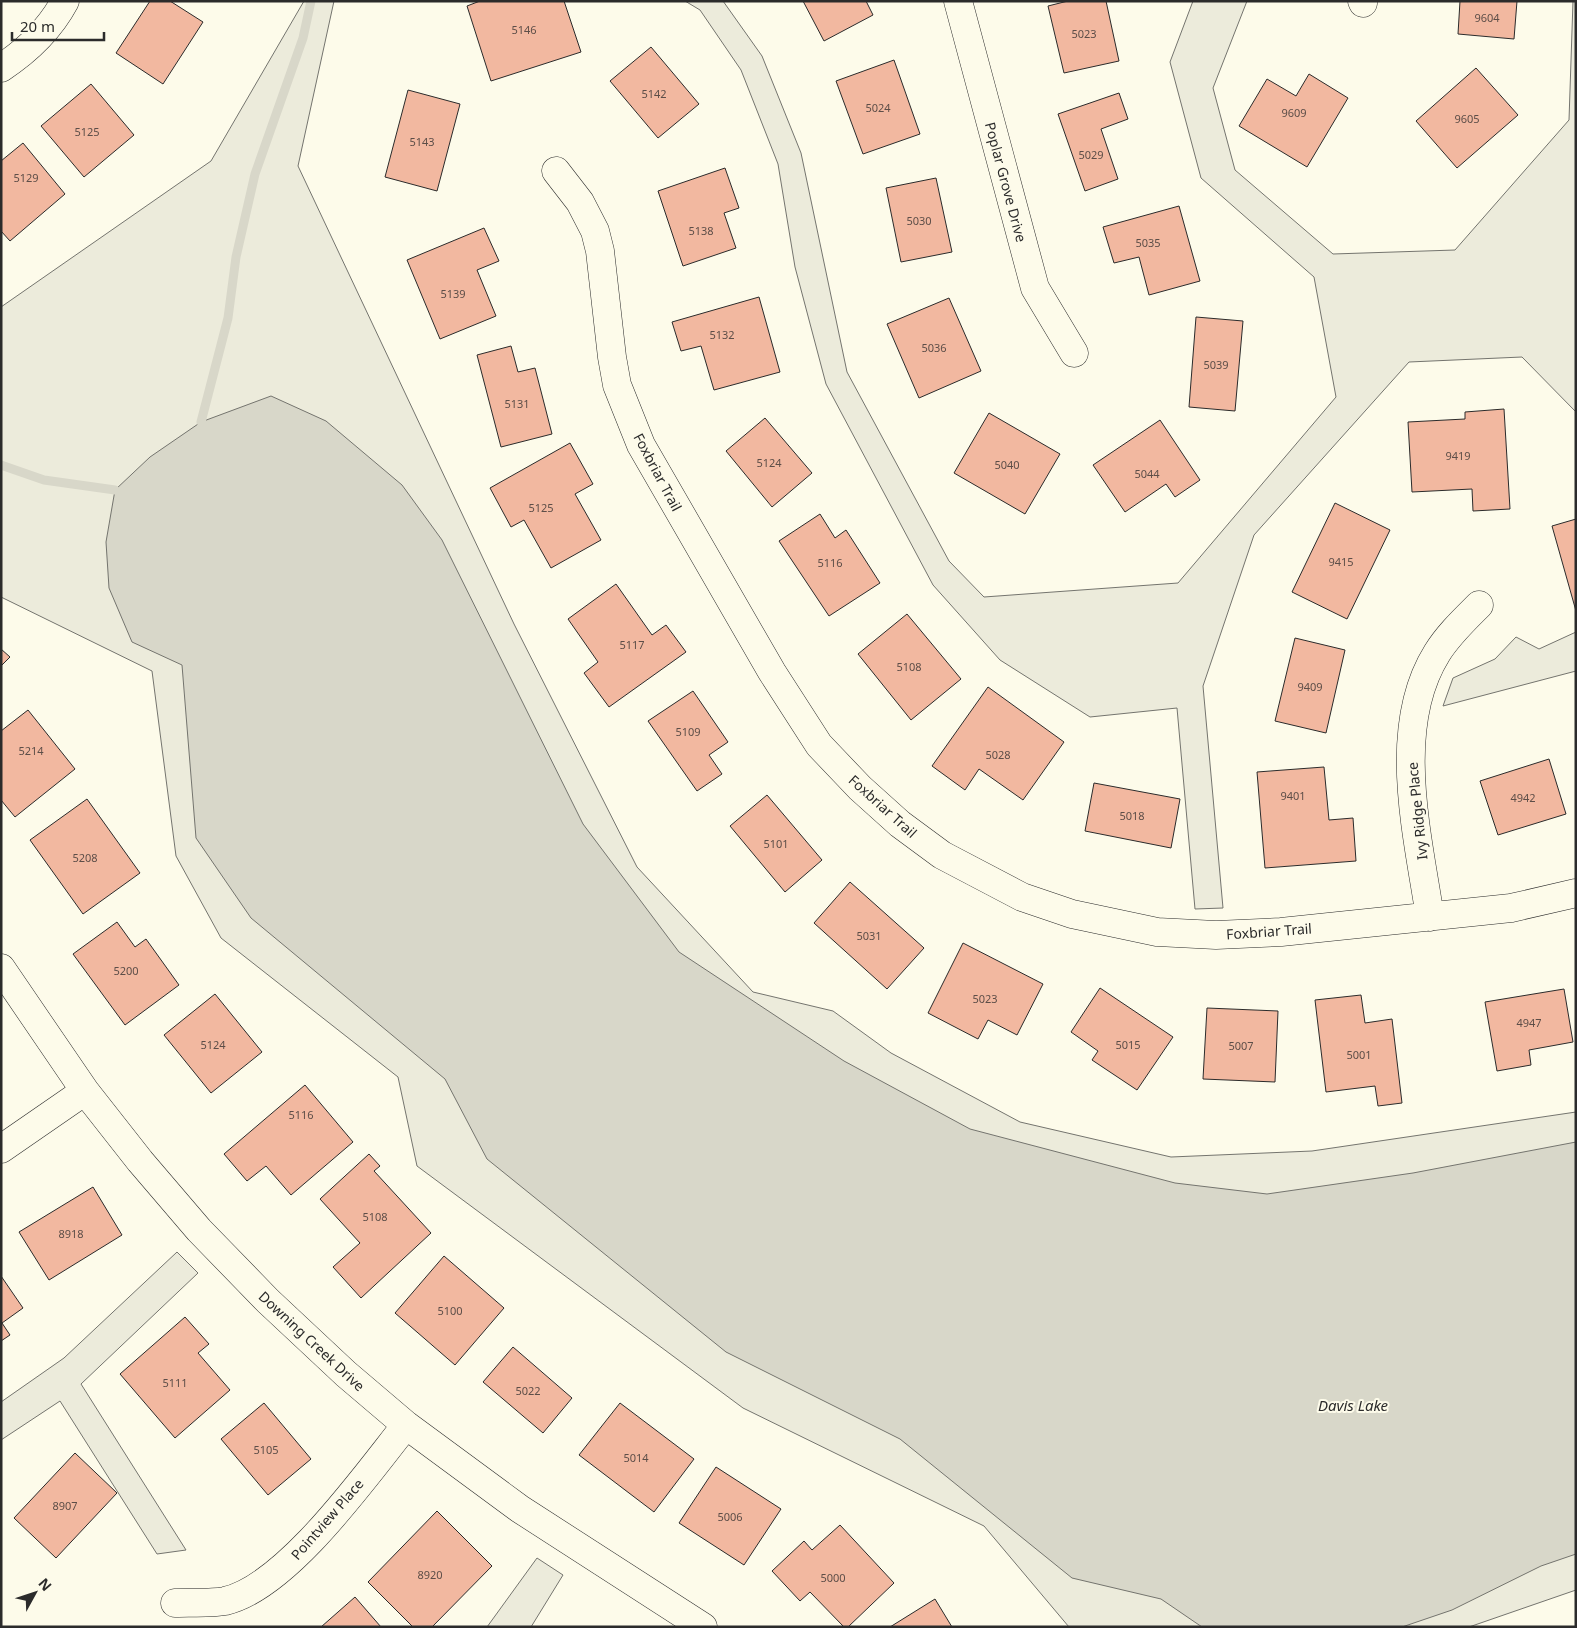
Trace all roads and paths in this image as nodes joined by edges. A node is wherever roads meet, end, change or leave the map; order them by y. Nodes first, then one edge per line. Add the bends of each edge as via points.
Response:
1 (65, 1) edge
2 (958, 1) edge
3 (1, 68) edge
4 (556, 171) dead end
5 (1074, 353) dead end
6 (1479, 605) dead end
7 (1576, 893) edge
8 (1430, 917) junction
9 (1, 968) edge
10 (85, 1091) junction
11 (1, 1149) edge
12 (406, 1426) junction
13 (175, 1602) dead end
14 (703, 1627) edge

1 - 3 street via 37,39 20,56
2 - 5 street, Poplar Grove Drive via 1035,288
4 - 8 street, Foxbriar Trail via 580,202 595,231 617,385 641,445 772,672 819,745 900,824 942,856 1022,896 1114,925 1157,932 1216,935
6 - 8 street, Ivy Ridge Place via 1436,654 1417,704 1411,776
7 - 8 street, Foxbriar Trail via 1510,908
9 - 10 street, Downing Creek Drive
10 - 11 street
10 - 12 street, Downing Creek Drive via 198,1230 275,1308
12 - 13 street, Pointview Place via 314,1537 281,1570 240,1596 224,1601
12 - 14 street, Downing Creek Drive via 520,1509

